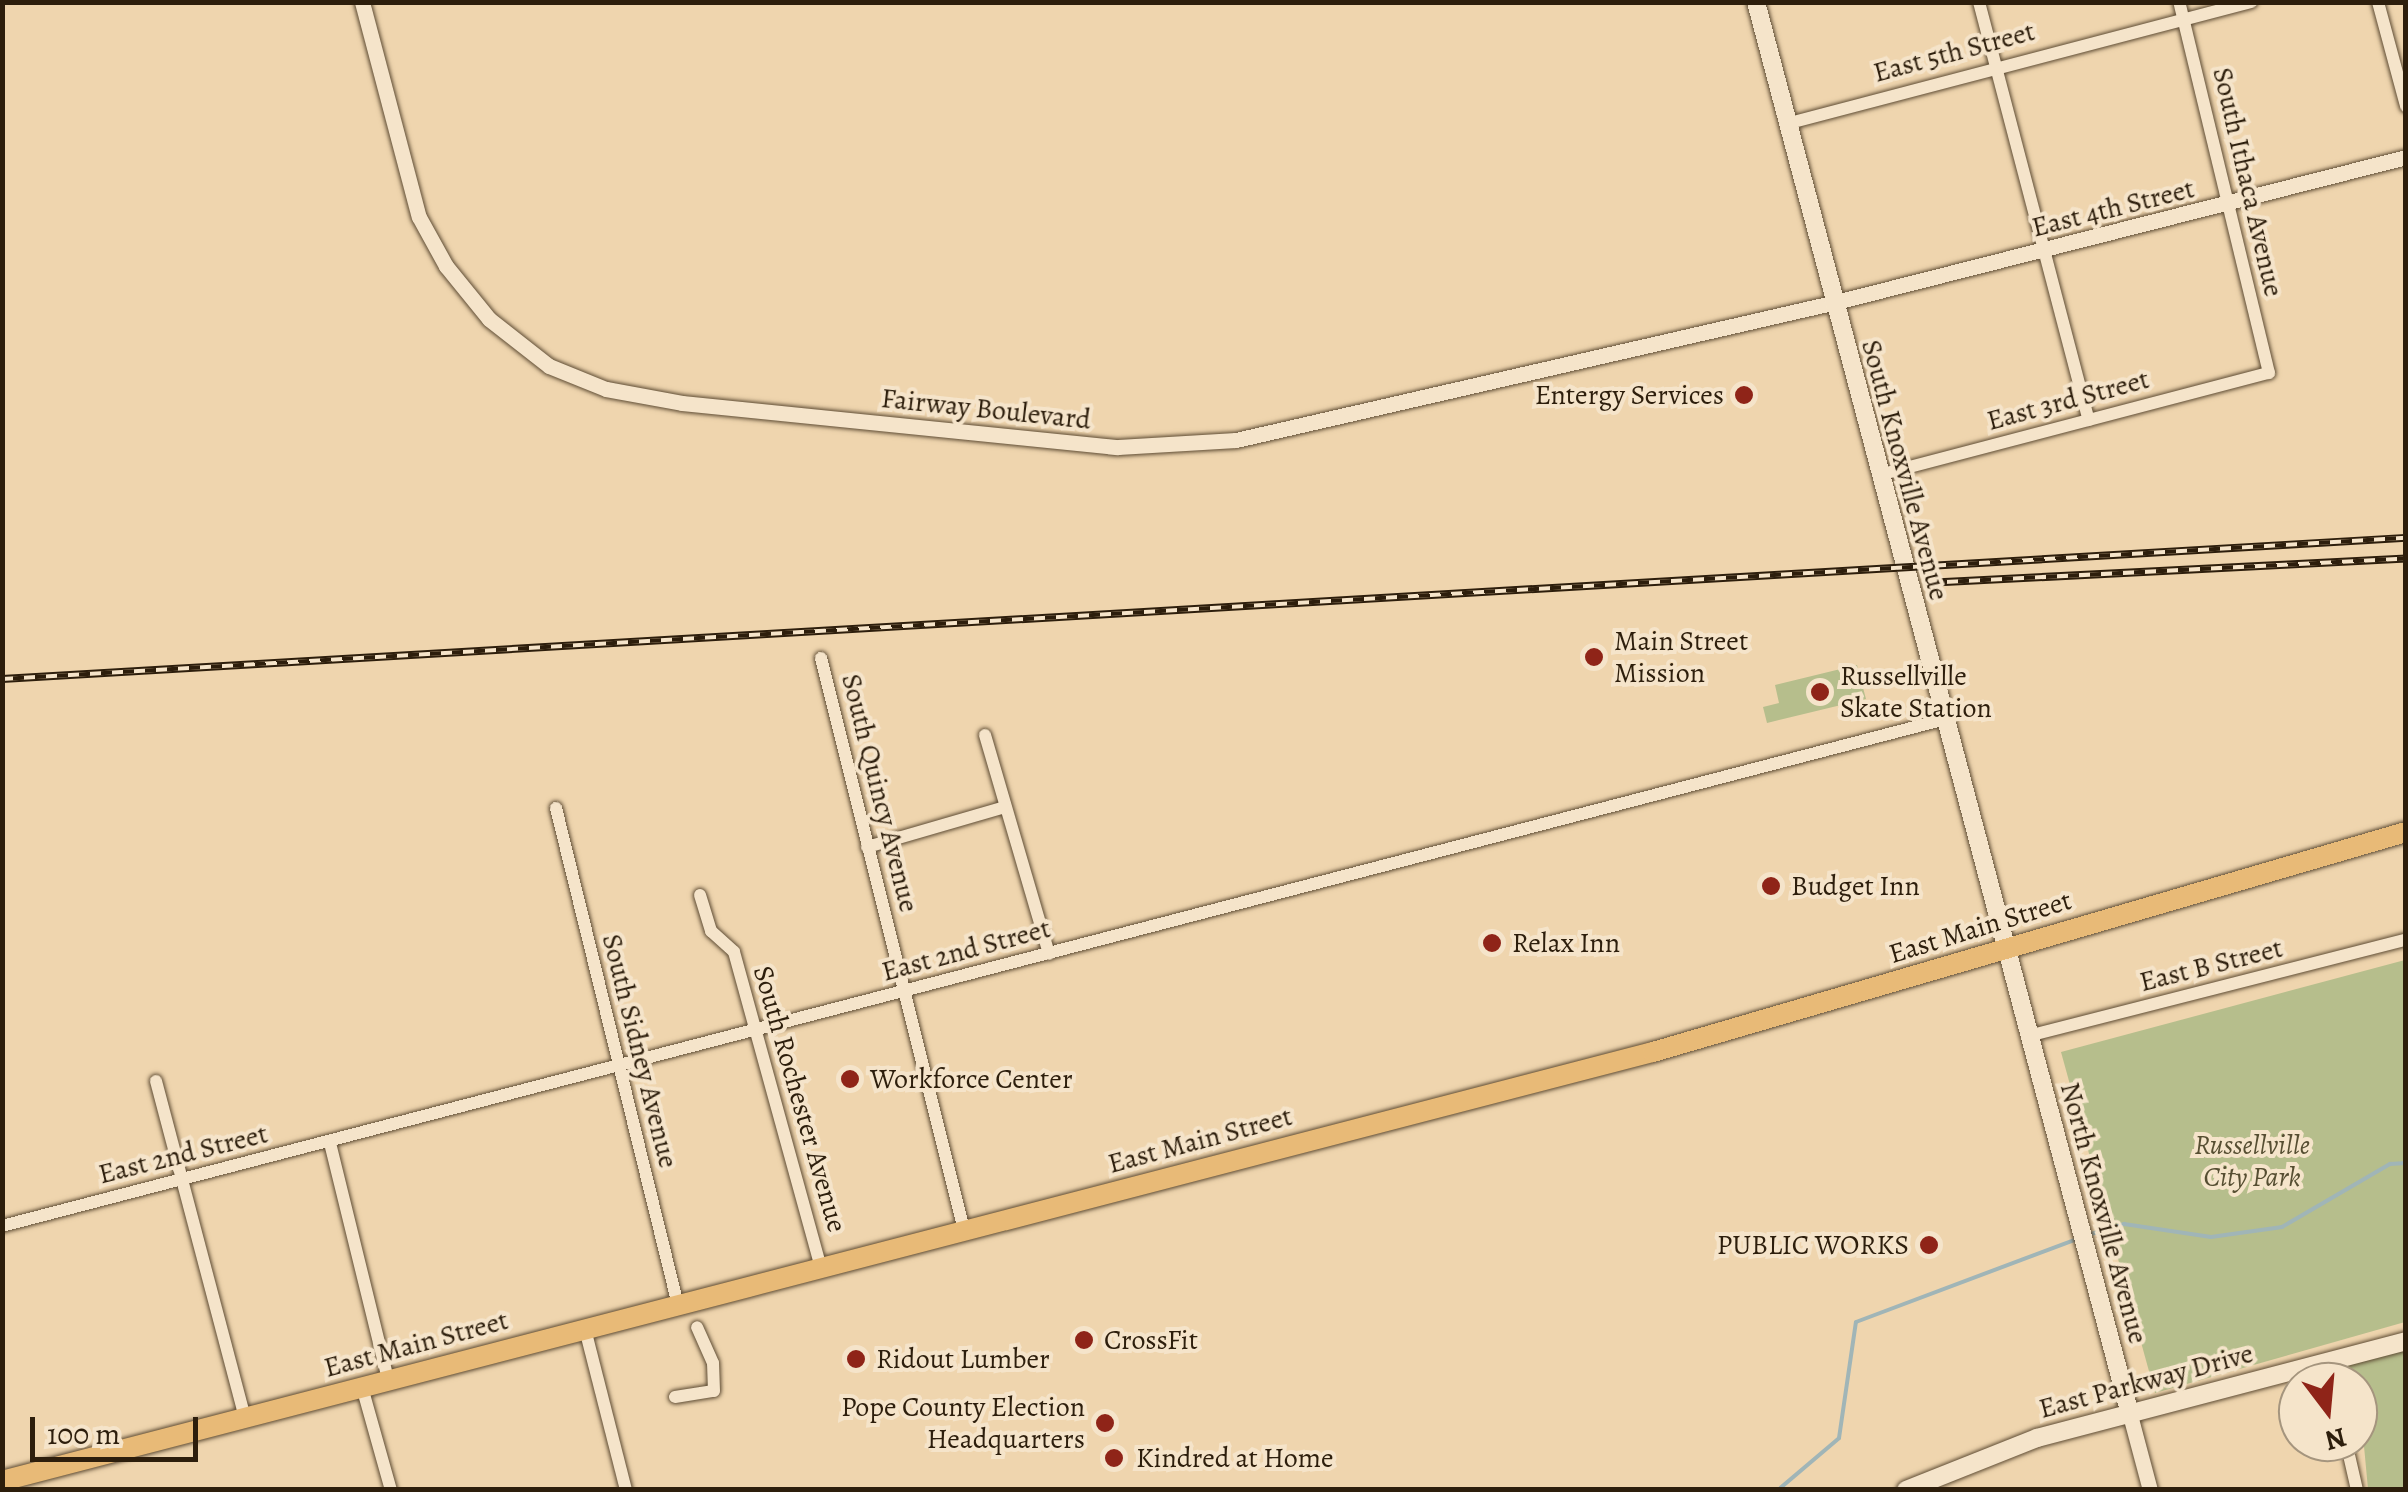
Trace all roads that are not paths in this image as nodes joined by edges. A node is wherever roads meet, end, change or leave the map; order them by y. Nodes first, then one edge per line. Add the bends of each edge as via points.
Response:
1 (362, 2) edge
2 (1756, 2) edge
3 (1979, 2) edge
4 (2180, 2) edge
5 (2251, 2) edge
6 (2378, 2) edge
7 (2184, 20) junction
8 (1996, 66) junction
9 (2406, 106) edge
10 (1786, 124) junction
11 (2406, 157) edge
12 (2227, 204) junction
13 (2044, 252) junction
14 (1832, 303) junction
15 (2269, 373) joint
16 (2089, 420) junction
17 (1879, 475) junction
18 (820, 658) dead end
19 (1942, 720) junction
20 (985, 734) dead end
21 (1005, 807) junction
22 (556, 808) dead end
23 (2406, 832) edge
24 (866, 848) junction
25 (700, 896) dead end
26 (2406, 940) edge
27 (2004, 950) junction
28 (1048, 954) junction
29 (904, 992) junction
30 (759, 1032) junction
31 (2028, 1036) junction
32 (617, 1067) junction
33 (156, 1081) dead end
34 (330, 1143) junction
35 (184, 1179) junction
36 (2, 1226) edge
37 (964, 1230) junction
38 (821, 1268) junction
39 (678, 1305) junction
40 (696, 1327) dead end
41 (585, 1329) junction
42 (2406, 1341) edge
43 (2328, 1361) joint
44 (388, 1380) junction
45 (362, 1387) junction
46 (675, 1397) dead end
47 (2130, 1415) junction
48 (245, 1418) junction
49 (2351, 1462) edge
50 (10, 1483) edge
51 (391, 1490) edge
52 (626, 1490) edge
53 (1906, 1490) edge
54 (2150, 1490) edge
55 (2357, 1490) edge

1 - 14 street, Fairway Boulevard via 419,217 446,266 489,319 548,366 606,389 682,403 1118,447 1236,440
2 - 10 main road, South Knoxville Avenue
3 - 8 street
4 - 7 street, South Ithaca Avenue
5 - 7 street, East 5th Street
6 - 9 street
7 - 8 street, East 5th Street
7 - 12 street, South Ithaca Avenue
8 - 10 street, East 5th Street
8 - 13 street
10 - 14 main road, South Knoxville Avenue
11 - 12 street, East 4th Street
12 - 13 street, East 4th Street
12 - 15 street, South Ithaca Avenue
13 - 14 street, East 4th Street
13 - 16 street
14 - 17 main road, South Knoxville Avenue
15 - 16 street, East 3rd Street
16 - 17 street, East 3rd Street
17 - 19 main road, South Knoxville Avenue
18 - 24 street, South Quincy Avenue
19 - 27 main road, South Knoxville Avenue
19 - 28 street, East 2nd Street
20 - 21 street
21 - 24 street
21 - 28 street
22 - 32 street, South Sidney Avenue
23 - 27 main road, East Main Street
24 - 29 street, South Quincy Avenue
25 - 30 street, South Rochester Avenue via 711,931 734,952 748,1018
26 - 31 street, East B Street
27 - 31 main road, North Knoxville Avenue
27 - 37 main road, East Main Street via 1653,1052
28 - 29 street, East 2nd Street
29 - 30 street, East 2nd Street
29 - 37 street, South Quincy Avenue
30 - 32 street, East 2nd Street
30 - 38 street, South Rochester Avenue
31 - 47 main road, North Knoxville Avenue
32 - 34 street, East 2nd Street
32 - 39 street, South Sidney Avenue
33 - 35 street
34 - 35 street, East 2nd Street
34 - 44 street
35 - 36 street, East 2nd Street
35 - 48 street
37 - 38 main road, East Main Street
38 - 39 main road, East Main Street
39 - 41 main road, East Main Street
40 - 46 street via 713,1363 714,1391
41 - 44 main road, East Main Street
41 - 52 street
42 - 43 main road, East Parkway Drive
43 - 47 main road, East Parkway Drive
44 - 45 main road, East Main Street
45 - 48 main road, East Main Street
45 - 51 street
47 - 53 main road, East Parkway Drive via 1992,1452
47 - 54 street, North Knoxville Avenue
48 - 50 main road, East Main Street
49 - 55 street

